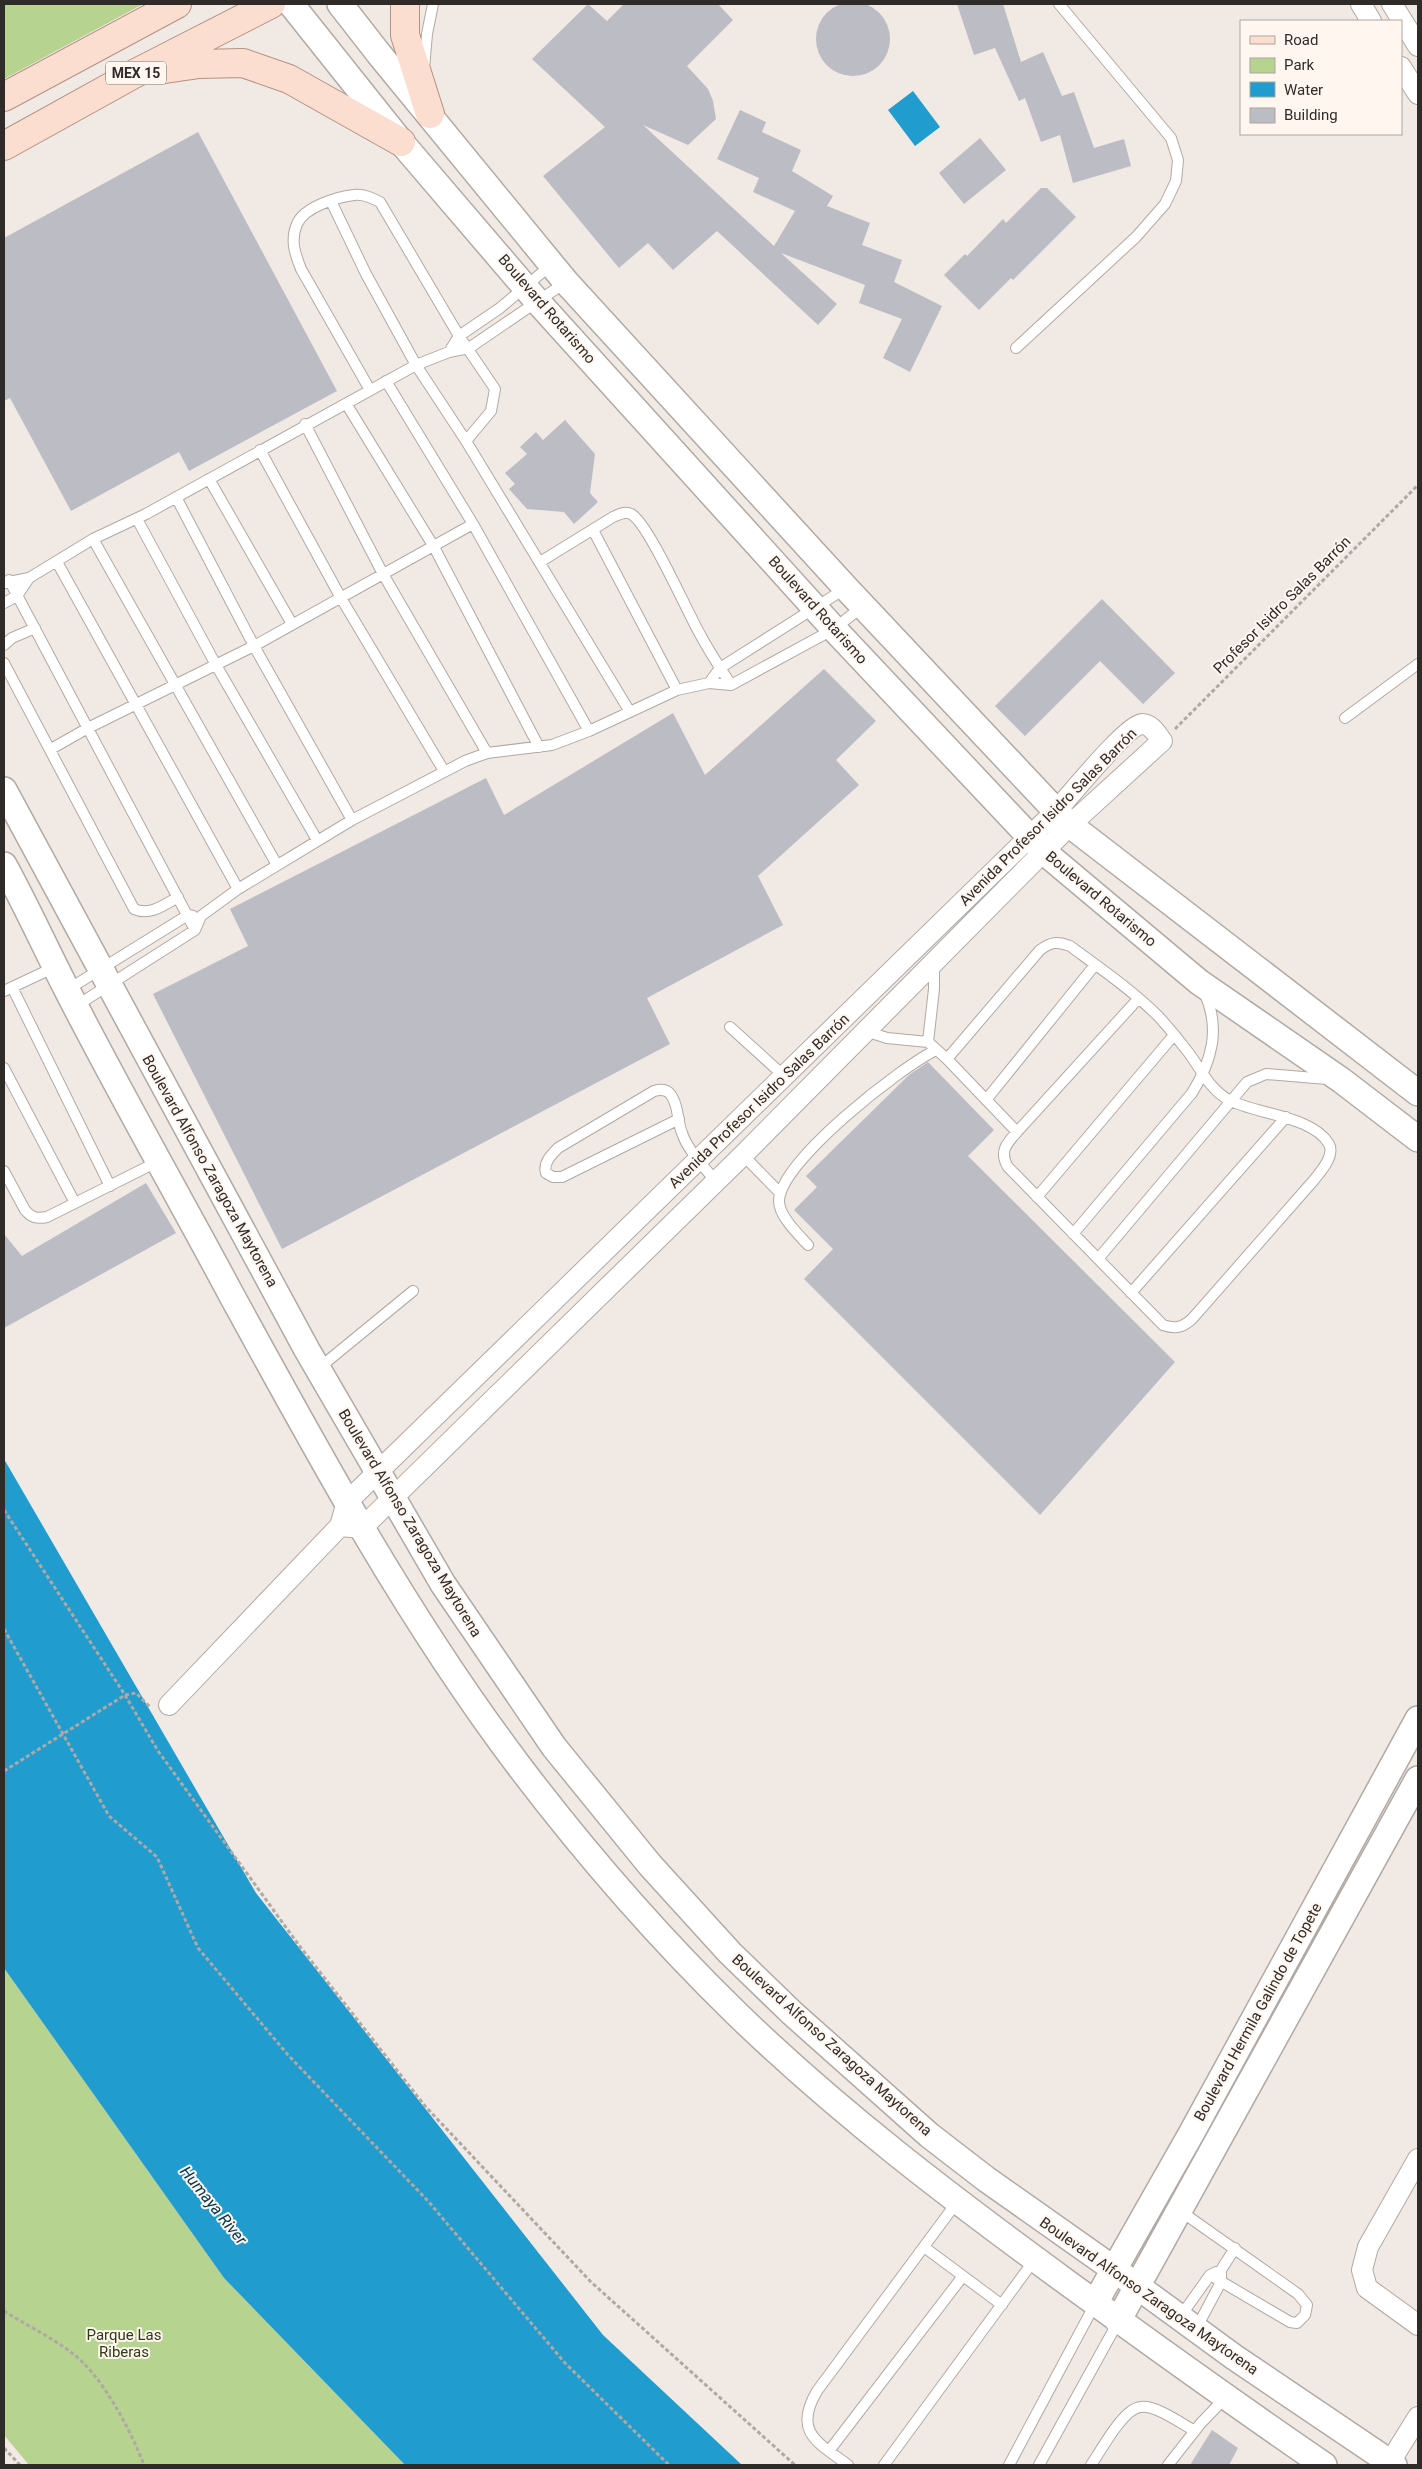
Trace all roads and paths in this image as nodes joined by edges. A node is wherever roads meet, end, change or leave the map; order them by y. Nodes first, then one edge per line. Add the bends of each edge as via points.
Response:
1 (177, 4) edge
2 (271, 4) edge
3 (291, 4) edge
4 (340, 4) edge
5 (405, 4) edge
6 (433, 4) edge
7 (1060, 4) edge
8 (1361, 4) edge
9 (1392, 4) edge
10 (1370, 20) edge
11 (1402, 20) edge
12 (1402, 20) edge
13 (1418, 46) edge
14 (1402, 69) edge
15 (134, 74) junction
16 (418, 76) junction
17 (1418, 94) edge
18 (4, 97) edge
19 (430, 114) junction
20 (401, 142) junction
21 (4, 146) edge
22 (331, 201) junction
23 (559, 273) junction
24 (531, 294) junction
25 (459, 336) junction
26 (469, 348) junction
27 (1016, 348) dead end
28 (449, 352) junction
29 (416, 365) junction
30 (386, 380) junction
31 (370, 390) junction
32 (346, 405) junction
33 (305, 424) junction
34 (466, 442) junction
35 (260, 450) junction
36 (209, 479) junction
37 (1418, 485) edge
38 (176, 498) junction
39 (137, 519) junction
40 (473, 524) junction
41 (593, 530) junction
42 (94, 539) junction
43 (434, 546) junction
44 (57, 562) junction
45 (540, 562) junction
46 (383, 574) junction
47 (29, 578) junction
48 (6, 582) edge
49 (846, 588) junction
50 (17, 596) junction
51 (341, 598) junction
52 (4, 603) edge
53 (864, 606) junction
54 (816, 608) junction
55 (292, 624) junction
56 (35, 628) junction
57 (834, 630) junction
58 (4, 645) edge
59 (254, 646) junction
60 (4, 663) edge
61 (1418, 664) edge
62 (216, 665) junction
63 (720, 668) junction
64 (709, 684) junction
65 (176, 685) junction
66 (731, 685) junction
67 (677, 690) junction
68 (134, 705) junction
69 (630, 712) junction
70 (1345, 718) dead end
71 (88, 728) junction
72 (589, 731) junction
73 (1162, 741) junction
74 (539, 747) junction
75 (51, 749) junction
76 (487, 753) junction
77 (444, 771) junction
78 (4, 790) edge
79 (1063, 818) junction
80 (352, 820) junction
81 (317, 840) junction
82 (1037, 844) junction
83 (4, 865) edge
84 (277, 865) junction
85 (238, 889) junction
86 (178, 898) junction
87 (188, 916) junction
88 (201, 916) junction
89 (195, 930) junction
90 (934, 961) junction
91 (1095, 965) junction
92 (56, 967) junction
93 (104, 978) junction
94 (1199, 982) junction
95 (8, 989) edge
96 (71, 998) junction
97 (1138, 999) junction
98 (730, 1027) dead end
99 (866, 1031) junction
100 (1174, 1035) junction
101 (928, 1042) junction
102 (936, 1050) junction
103 (946, 1059) junction
104 (4, 1068) edge
105 (784, 1076) junction
106 (1203, 1076) junction
107 (1341, 1080) junction
108 (1418, 1093) edge
109 (986, 1100) junction
110 (1230, 1100) junction
111 (1286, 1118) junction
112 (679, 1119) junction
113 (1017, 1132) junction
114 (1418, 1139) edge
115 (743, 1155) junction
116 (699, 1160) junction
117 (159, 1161) junction
118 (4, 1170) edge
119 (715, 1181) junction
120 (110, 1186) junction
121 (780, 1193) junction
122 (1037, 1197) junction
123 (75, 1203) junction
124 (1073, 1234) junction
125 (808, 1245) dead end
126 (1098, 1259) junction
127 (413, 1291) dead end
128 (1132, 1293) junction
129 (318, 1368) junction
130 (379, 1471) junction
131 (392, 1499) junction
132 (347, 1502) junction
133 (4, 1510) edge
134 (351, 1527) junction
135 (4, 1629) edge
136 (125, 1695) junction
137 (169, 1705) joint
138 (1418, 1719) edge
139 (4, 1771) edge
140 (1418, 1779) edge
141 (730, 1953) junction
142 (703, 1980) junction
143 (1418, 2159) edge
144 (957, 2202) junction
145 (1178, 2210) junction
146 (924, 2246) junction
147 (1235, 2248) junction
148 (1035, 2259) junction
149 (1115, 2270) junction
150 (1221, 2270) junction
151 (1210, 2274) junction
152 (963, 2276) junction
153 (1221, 2282) junction
154 (1137, 2287) junction
155 (1096, 2303) junction
156 (1002, 2305) junction
157 (4, 2311) edge
158 (1118, 2321) junction
159 (1188, 2323) junction
160 (1418, 2325) edge
161 (1226, 2398) junction
162 (1418, 2417) edge
163 (1195, 2431) junction
164 (4, 2448) edge
165 (829, 2451) junction
166 (1321, 2464) edge
167 (1392, 2464) edge
168 (20, 2465) edge
169 (144, 2465) edge
170 (669, 2465) edge
171 (795, 2465) edge
172 (848, 2465) edge
173 (884, 2465) edge
174 (1009, 2465) edge
175 (1039, 2465) edge
176 (1091, 2465) edge
177 (1168, 2465) edge

1 - 18 main road, MEX 15
2 - 15 main road, MEX 15
3 - 20 street, Boulevard Rotarismo
4 - 19 street
5 - 16 main road via 405,35
6 - 16 lane via 426,34 425,64
7 - 27 lane via 1171,138 1178,160 1176,181 1165,204 1136,237
8 - 10 street
9 - 12 street
11 - 13 street
14 - 17 street
15 - 20 main road via 199,64 243,63 290,80
15 - 21 main road, MEX 15
16 - 19 main road
19 - 23 street
20 - 24 street, Boulevard Rotarismo
22 - 25 lane via 355,195 368,196 380,202
22 - 29 lane via 366,274
22 - 31 lane via 308,212 297,222 294,250 301,269
23 - 24 lane
23 - 24 lane
23 - 49 street
24 - 25 lane
24 - 26 lane
24 - 54 street, Boulevard Rotarismo
25 - 26 lane
25 - 28 lane
26 - 28 lane
26 - 34 lane via 495,389 491,411
28 - 29 lane
29 - 30 lane
29 - 34 lane
30 - 31 lane
30 - 40 lane
31 - 32 lane
32 - 33 lane
32 - 43 lane
33 - 35 lane
33 - 46 lane
34 - 45 lane
35 - 36 lane
35 - 51 lane
36 - 38 lane
36 - 55 lane
37 - 73 path, Profesor Isidro Salas Barrón
38 - 39 lane
38 - 59 lane
39 - 42 lane
39 - 62 lane
40 - 43 lane
40 - 72 lane
41 - 45 lane
41 - 63 lane via 624,512 637,518
41 - 67 lane
42 - 44 lane
42 - 65 lane
43 - 46 lane
43 - 74 lane
44 - 47 lane
44 - 68 lane
45 - 69 lane
46 - 51 lane
46 - 76 lane
47 - 48 lane
47 - 50 lane
48 - 50 lane
49 - 53 street
49 - 54 lane
50 - 52 lane
50 - 56 lane
51 - 55 lane
51 - 77 lane
53 - 57 lane
53 - 79 street
54 - 57 street, Boulevard Rotarismo
54 - 63 lane
55 - 59 lane
56 - 58 lane
56 - 71 lane
57 - 66 lane
57 - 82 street, Boulevard Rotarismo
59 - 62 lane
59 - 80 lane
60 - 75 lane
61 - 70 lane
62 - 65 lane
62 - 81 lane
63 - 64 lane
63 - 66 lane
64 - 66 lane
64 - 67 lane
65 - 68 lane
65 - 84 lane
67 - 69 lane
68 - 71 lane
68 - 85 lane
69 - 72 lane
71 - 75 lane
71 - 86 lane
72 - 74 lane
73 - 79 street, Avenida Profesor Isidro Salas Barrón
73 - 79 street, Avenida Profesor Isidro Salas Barrón via 1153,729 1137,725 1101,760
74 - 76 lane
75 - 86 lane via 134,909 140,912 155,910
76 - 77 lane
77 - 80 lane
78 - 93 street, Boulevard Alfonso Zaragoza Maytorena
79 - 82 street, Avenida Profesor Isidro Salas Barrón
79 - 108 street
80 - 81 lane
81 - 84 lane
82 - 90 street, Avenida Profesor Isidro Salas Barrón
82 - 94 street, Boulevard Rotarismo
82 - 105 street, Avenida Profesor Isidro Salas Barrón
83 - 92 street
84 - 85 lane
85 - 88 lane
86 - 87 lane
87 - 88 lane
87 - 89 lane
87 - 93 lane
88 - 89 lane
89 - 93 lane
90 - 99 street, Avenida Profesor Isidro Salas Barrón
90 - 101 lane
91 - 97 lane
91 - 103 lane via 1070,946 1058,942 1049,944 1040,950
91 - 109 lane
92 - 95 lane
92 - 96 street
93 - 96 lane
93 - 96 lane
93 - 129 street, Boulevard Alfonso Zaragoza Maytorena
94 - 106 lane via 1207,998 1212,1029 1210,1058
94 - 107 street, Boulevard Rotarismo
95 - 120 lane
96 - 117 street
97 - 100 lane
97 - 113 lane
98 - 105 lane
99 - 101 lane via 887,1038
99 - 115 street, Avenida Profesor Isidro Salas Barrón
100 - 106 lane
100 - 122 lane
101 - 102 lane
102 - 103 lane
102 - 121 lane via 913,1063 828,1132 793,1170
103 - 109 lane
104 - 123 lane
105 - 116 street, Avenida Profesor Isidro Salas Barrón
106 - 110 lane
106 - 124 lane via 1180,1108
107 - 110 lane via 1266,1074 1247,1082
107 - 114 street, Boulevard Rotarismo
109 - 113 lane
110 - 111 lane
110 - 126 lane
111 - 128 lane
111 - 128 lane via 1324,1138 1330,1145 1328,1159 1314,1180 1192,1319 1178,1328 1163,1325
112 - 112 lane via 562,1177 546,1173 545,1166 558,1148 654,1091 661,1089 671,1095
112 - 116 lane via 684,1140
113 - 122 lane via 1005,1147 1004,1160
115 - 119 street, Avenida Profesor Isidro Salas Barrón
115 - 121 lane
116 - 119 lane
116 - 130 street, Avenida Profesor Isidro Salas Barrón
117 - 120 lane
117 - 132 street
118 - 123 lane via 25,1210 34,1218 47,1218
119 - 131 street, Avenida Profesor Isidro Salas Barrón
120 - 123 lane
121 - 125 lane via 780,1207
122 - 124 lane
124 - 126 lane
126 - 128 lane
127 - 129 lane
129 - 130 street, Boulevard Alfonso Zaragoza Maytorena
130 - 131 street, Boulevard Alfonso Zaragoza Maytorena
130 - 132 street, Avenida Profesor Isidro Salas Barrón
131 - 134 street, Avenida Profesor Isidro Salas Barrón
131 - 141 street, Boulevard Alfonso Zaragoza Maytorena via 448,1592 554,1747 650,1865
132 - 134 street
133 - 136 path
134 - 137 street, Avenida Profesor Isidro Salas Barrón
134 - 142 street via 518,1764 607,1874
135 - 170 path via 109,1816 157,1857 198,1948 288,2056 428,2201 565,2364
136 - 137 path via 136,1693 153,1709
136 - 139 path, bridge
136 - 171 path via 158,1751 278,1916 425,2106 591,2282
138 - 149 street, Boulevard Hermila Galindo de Topete
140 - 145 street, Boulevard Hermila Galindo de Topete
141 - 142 street
141 - 149 street, Boulevard Alfonso Zaragoza Maytorena via 792,2014 929,2135
142 - 144 street via 862,2126
143 - 160 street via 1368,2247 1362,2270 1368,2288 1376,2296
144 - 146 lane
144 - 148 street
145 - 147 lane
145 - 154 street, Boulevard Hermila Galindo de Topete
146 - 152 lane
146 - 165 lane via 808,2407 809,2431
147 - 150 lane
147 - 153 lane via 1298,2294 1307,2305 1305,2315 1296,2323 1290,2322
148 - 155 street
148 - 156 lane
149 - 154 street, Boulevard Alfonso Zaragoza Maytorena
149 - 155 street, Boulevard Hermila Galindo de Topete
150 - 151 lane
150 - 153 lane
151 - 153 lane
151 - 159 lane
152 - 156 lane
152 - 165 lane
153 - 159 lane
154 - 158 street, Boulevard Hermila Galindo de Topete
154 - 159 street, Boulevard Alfonso Zaragoza Maytorena
155 - 158 street
155 - 174 lane
156 - 173 lane
157 - 169 path via 73,2354 95,2376 133,2438
158 - 161 street
158 - 175 lane
159 - 167 street, Boulevard Alfonso Zaragoza Maytorena
161 - 163 lane
161 - 166 street
162 - 167 street
163 - 176 lane via 1150,2407 1134,2409 1125,2416
163 - 177 lane
164 - 168 path
165 - 172 lane

